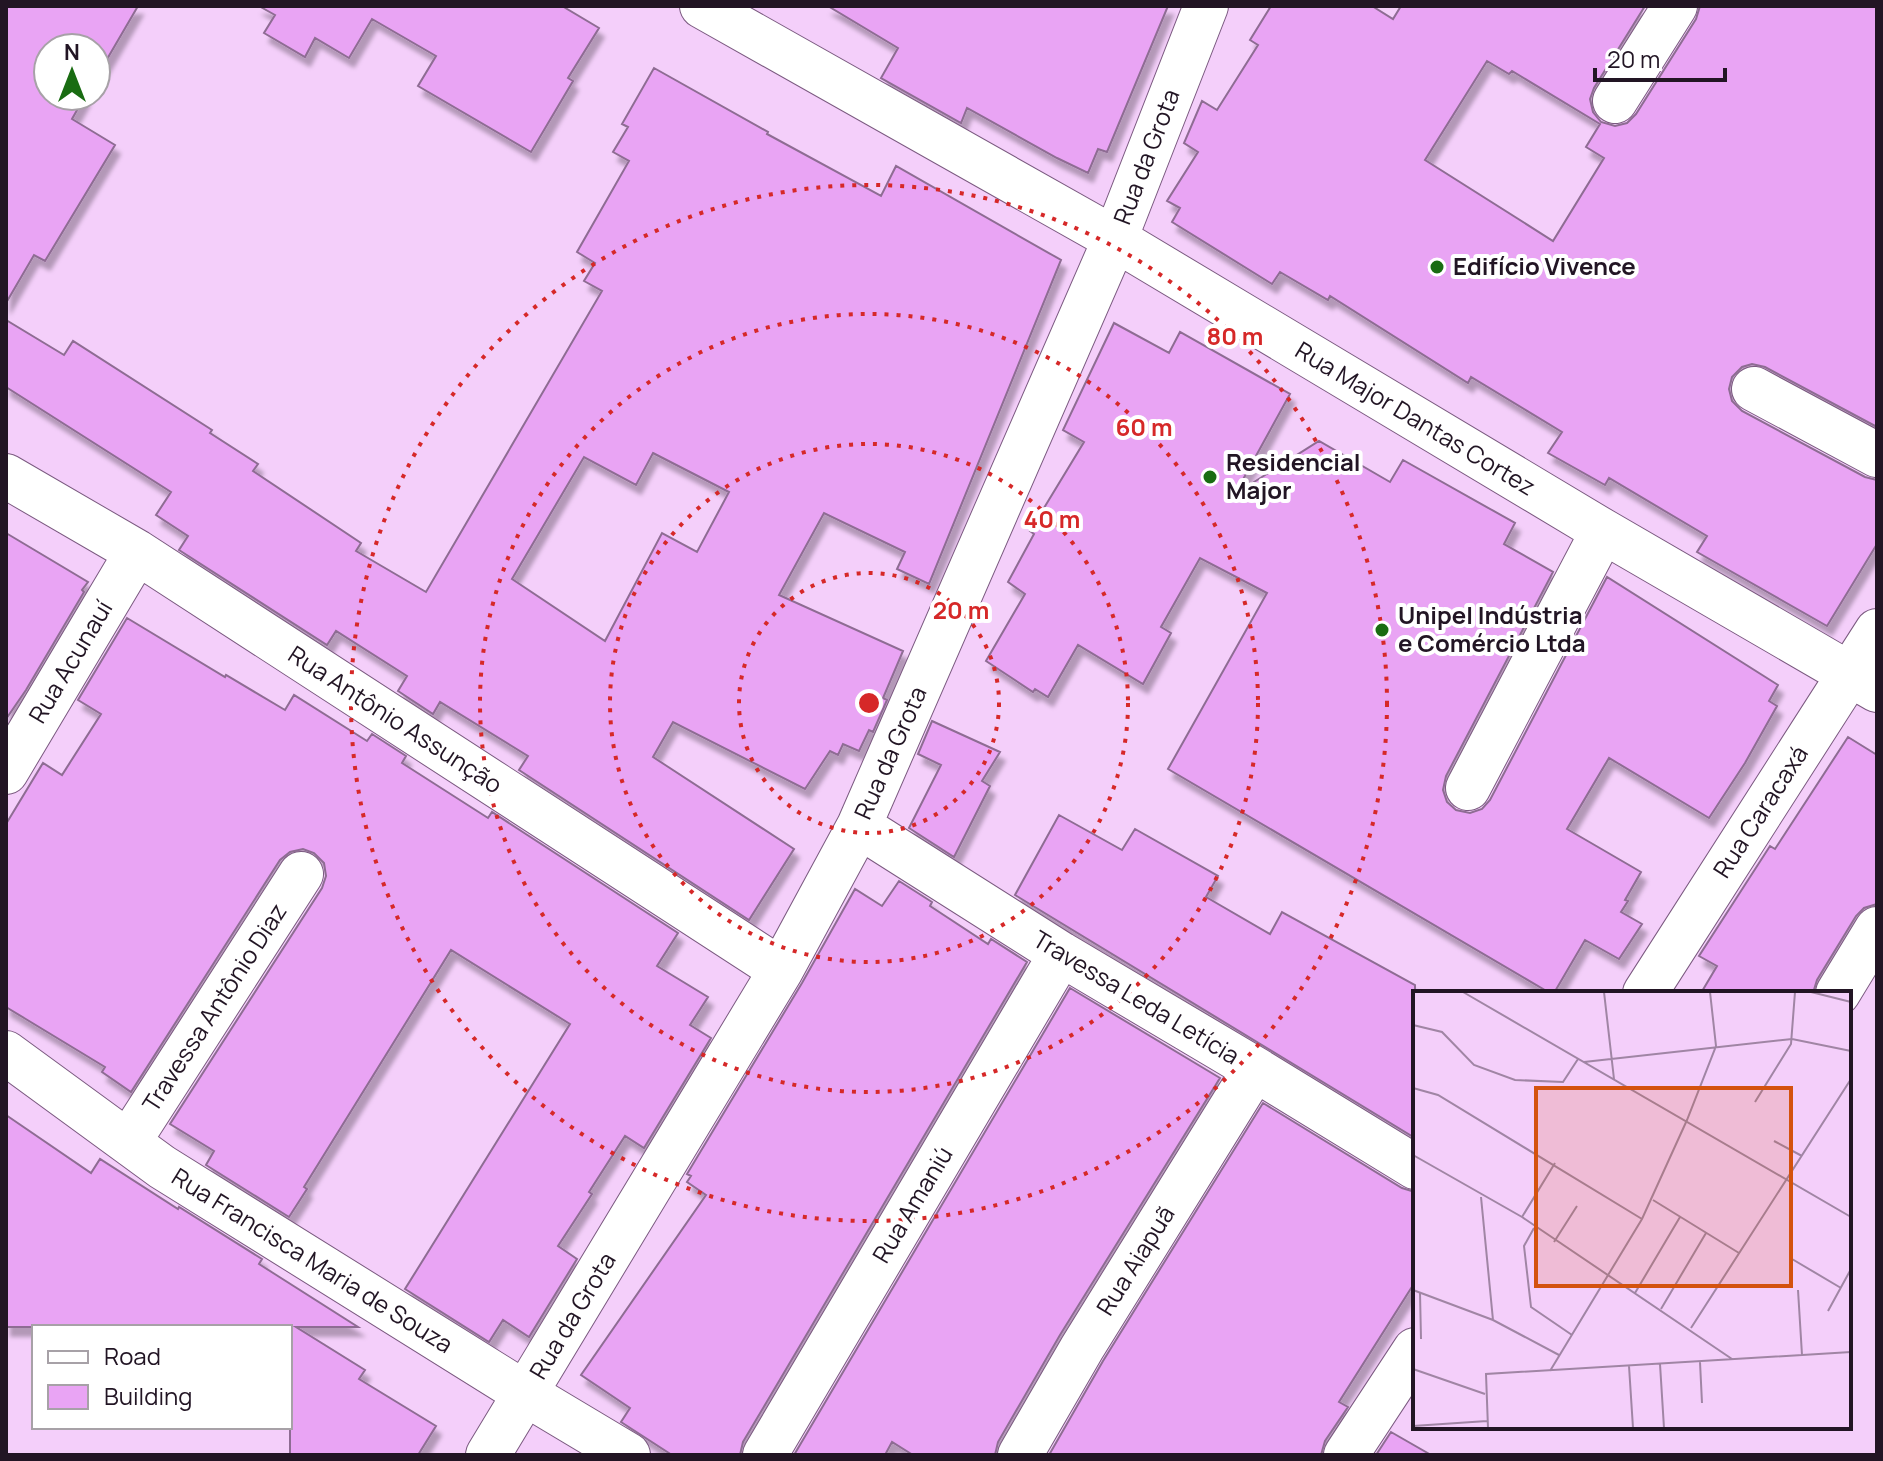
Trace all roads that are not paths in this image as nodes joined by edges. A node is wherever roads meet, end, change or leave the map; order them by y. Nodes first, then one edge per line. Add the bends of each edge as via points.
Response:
1 (702, 6) edge
2 (1206, 6) edge
3 (1675, 6) edge
4 (1615, 101) dead end
5 (1115, 239) junction
6 (1754, 389) dead end
7 (1877, 455) edge
8 (6, 476) edge
9 (1603, 531) junction
10 (137, 552) junction
11 (1877, 631) edge
12 (1863, 682) edge
13 (6, 772) edge
14 (1468, 788) dead end
15 (859, 826) junction
16 (301, 874) dead end
17 (1877, 929) edge
18 (1061, 954) junction
19 (781, 970) junction
20 (1646, 991) edge
21 (1839, 991) edge
22 (6, 1053) edge
23 (1255, 1069) junction
24 (129, 1141) junction
25 (1413, 1166) edge
26 (1413, 1353) edge
27 (526, 1394) junction
28 (488, 1455) edge
29 (628, 1455) edge
30 (765, 1455) edge
31 (1020, 1455) edge
32 (1346, 1455) edge

1 - 5 street, Rua Major Dantas Cortez
2 - 5 street, Rua da Grota
3 - 4 street
5 - 9 street, Rua Major Dantas Cortez
5 - 15 street, Rua da Grota
6 - 7 street
8 - 10 street, Rua Antônio Assunção
9 - 12 street, Rua Major Dantas Cortez
9 - 14 street
10 - 13 street, Rua Acunauí
10 - 19 street, Rua Antônio Assunção
11 - 12 street, Rua Caracaxá
12 - 20 street, Rua Caracaxá
15 - 18 street, Travessa Leda Letícia
15 - 19 street, Rua da Grota
16 - 24 street, Travessa Antônio Diaz
17 - 21 street
18 - 23 street, Travessa Leda Letícia
18 - 30 street, Rua Amaniú
19 - 27 street, Rua da Grota
22 - 24 street, Rua Francisca Maria de Souza
23 - 25 street, Travessa Leda Letícia
23 - 31 street, Rua Aiapuã
24 - 27 street, Rua Francisca Maria de Souza via 162,1167
26 - 32 street
27 - 28 street, Rua da Grota
27 - 29 street, Rua Francisca Maria de Souza

